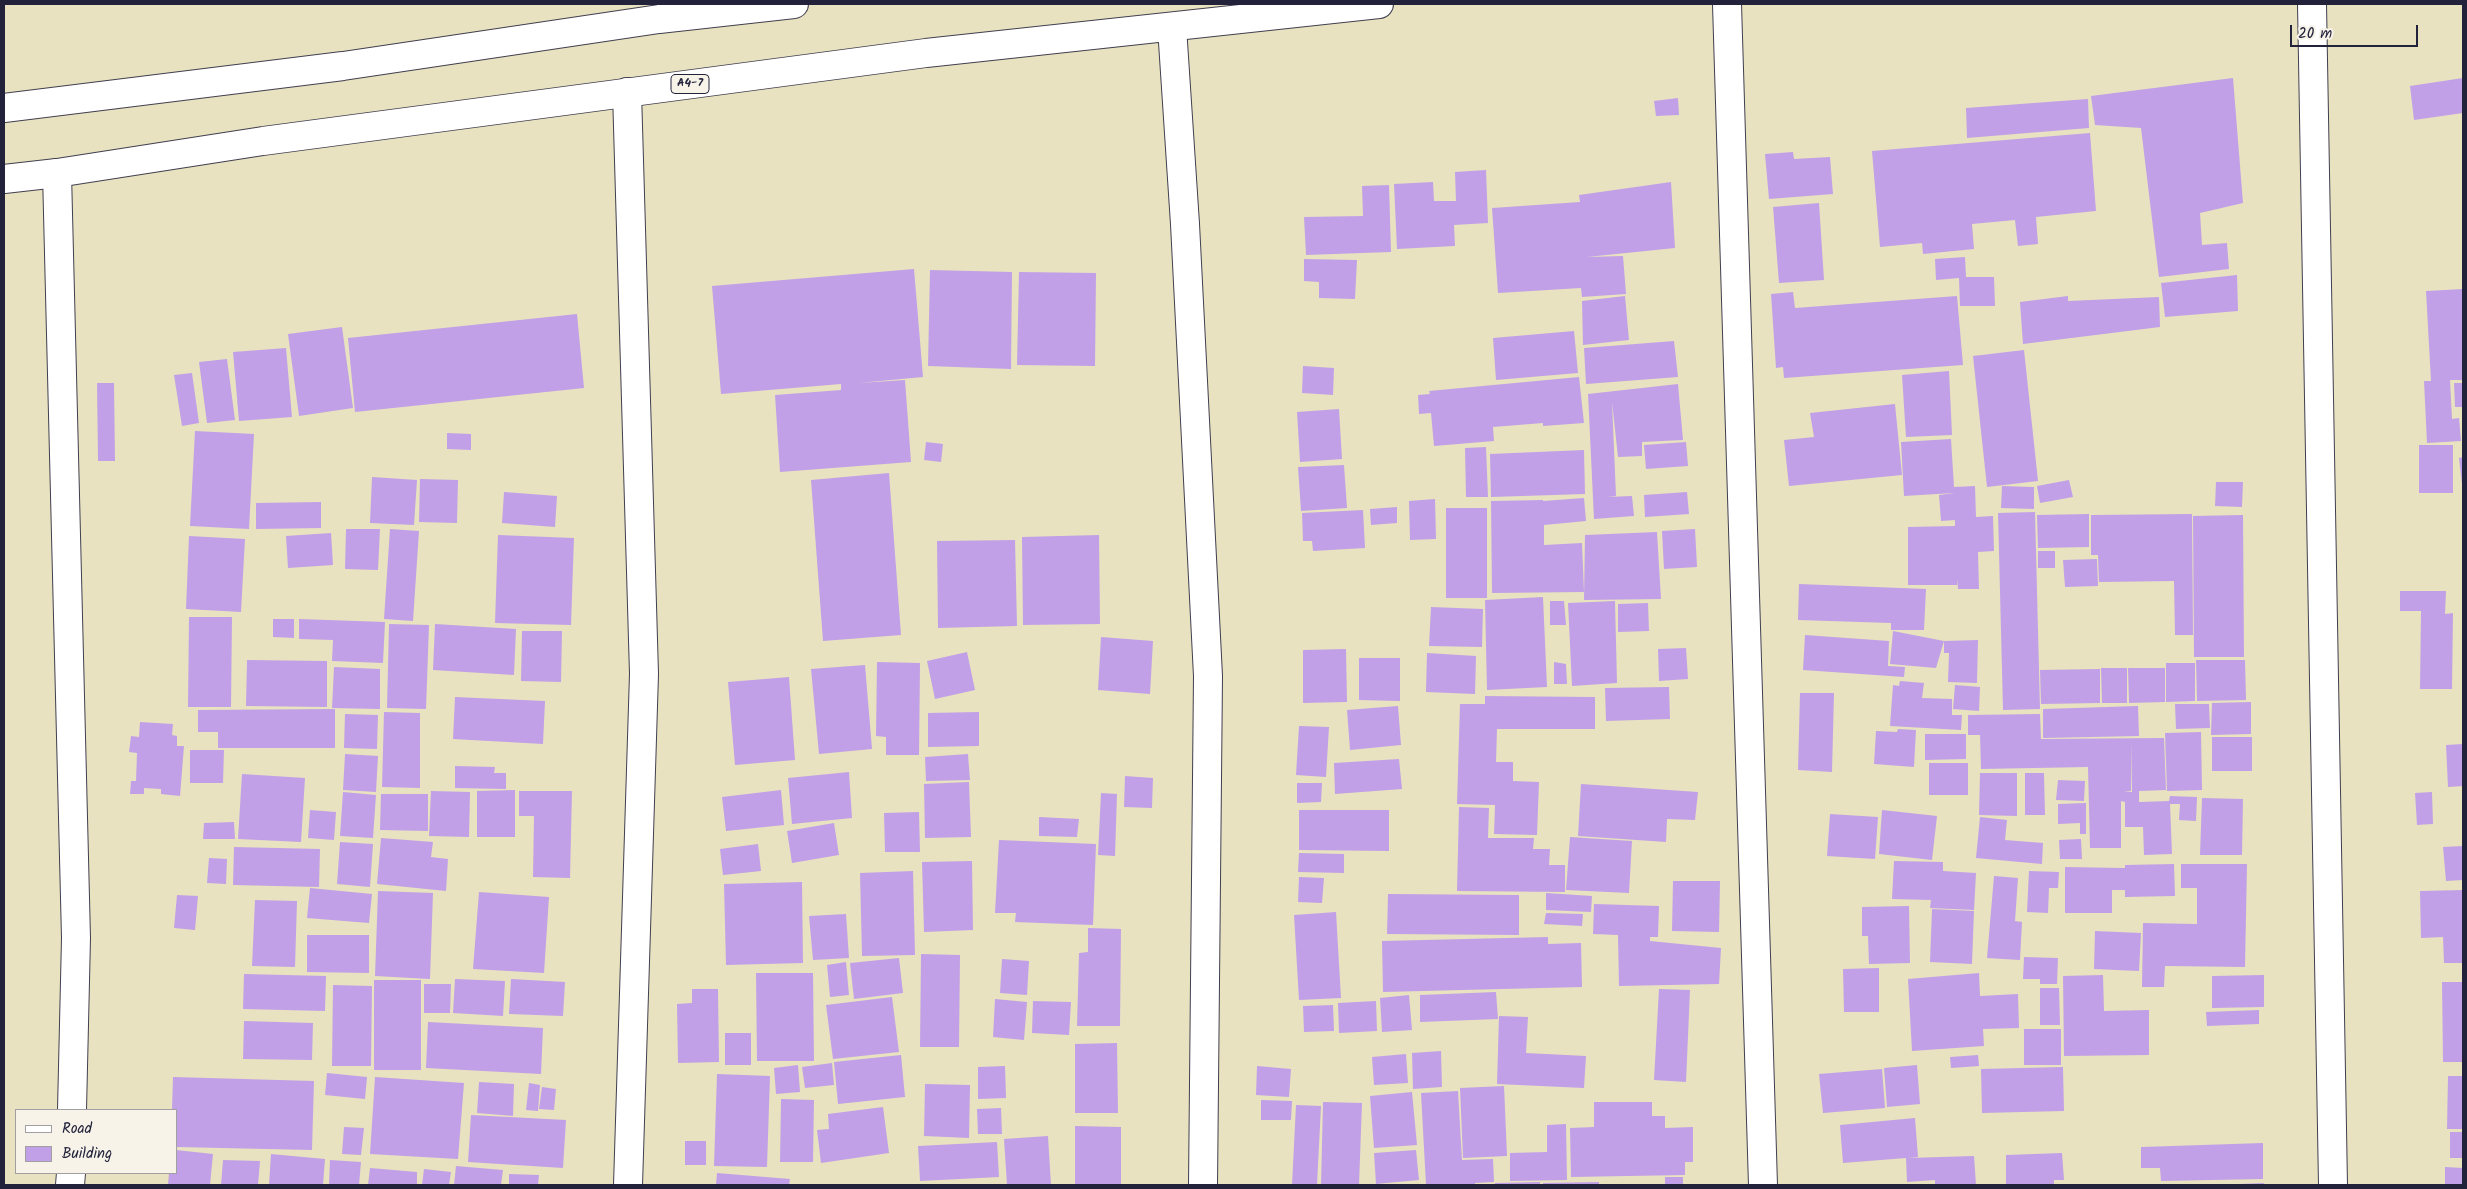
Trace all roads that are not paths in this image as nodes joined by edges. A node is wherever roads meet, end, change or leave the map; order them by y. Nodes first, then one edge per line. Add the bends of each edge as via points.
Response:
1 (794, 4) edge
2 (1379, 4) edge
3 (1727, 4) edge
4 (2312, 4) edge
5 (1172, 27) junction
6 (627, 92) junction
7 (4, 108) edge
8 (57, 173) junction
9 (4, 179) edge
10 (72, 1109) edge
11 (628, 1185) edge
12 (1203, 1185) edge
13 (1763, 1185) edge
14 (2333, 1185) edge

1 - 7 main road via 659,19 343,66
2 - 5 main road, A4-7
3 - 13 main road
4 - 14 main road
5 - 6 main road, A4-7 via 926,53
5 - 12 main road via 1208,676
6 - 8 main road, A4-7 via 263,141
6 - 11 main road via 644,674
8 - 9 main road, A4-7
8 - 10 main road via 76,938

